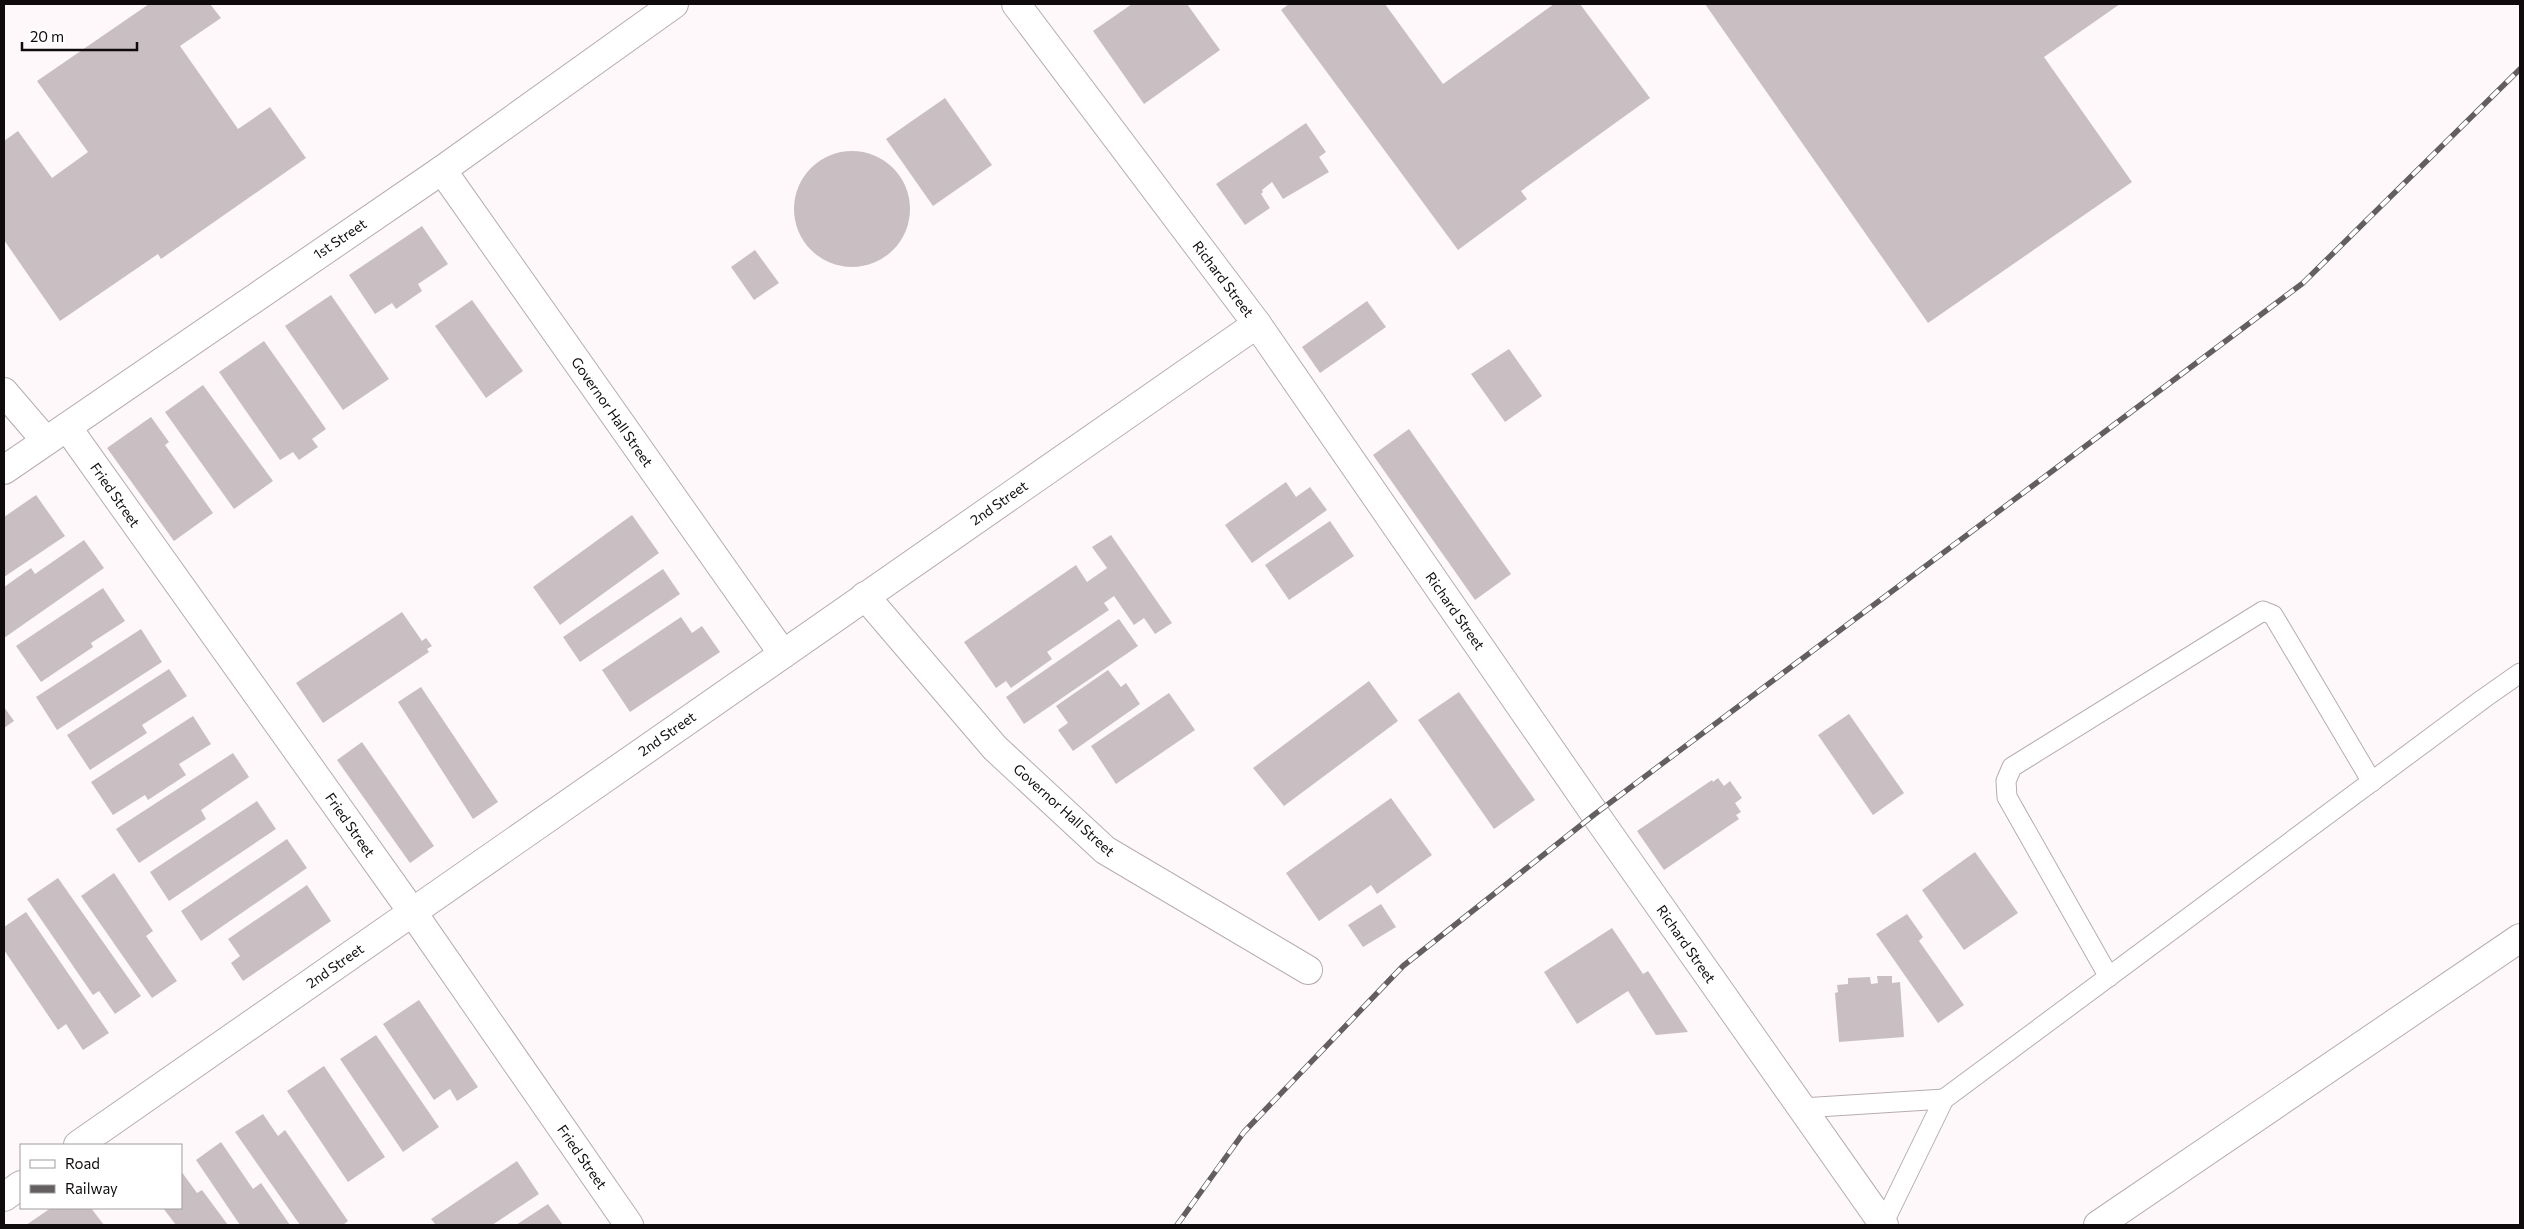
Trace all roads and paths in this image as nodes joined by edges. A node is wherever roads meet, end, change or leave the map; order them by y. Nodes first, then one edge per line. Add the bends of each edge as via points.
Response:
1 (674, 4) edge
2 (1016, 4) edge
3 (442, 170) junction
4 (1257, 324) junction
5 (4, 392) edge
6 (56, 434) junction
7 (4, 470) edge
8 (864, 596) junction
9 (783, 654) junction
10 (2520, 673) edge
11 (2372, 782) junction
12 (412, 913) junction
13 (2520, 938) edge
14 (1308, 970) dead end
15 (2109, 977) junction
16 (1944, 1099) junction
17 (1802, 1108) junction
18 (79, 1144) edge
19 (20, 1186) edge
20 (4, 1197) edge
21 (630, 1225) edge
22 (1883, 1225) edge
23 (2098, 1225) edge

1 - 3 street, 1st Street
2 - 4 street, Richard Street
3 - 6 street, 1st Street
3 - 9 street, Governor Hall Street
4 - 8 street, 2nd Street
4 - 17 street, Richard Street
5 - 6 street, Fried Street
6 - 7 street, 1st Street
6 - 12 street, Fried Street
8 - 9 street, 2nd Street
8 - 14 street, Governor Hall Street via 995,748 1105,850
9 - 12 street, 2nd Street
10 - 11 lane
11 - 15 lane
11 - 15 lane via 2273,615 2262,611 2012,767 2006,781 2008,797
12 - 18 street, 2nd Street
12 - 21 street, Fried Street
13 - 23 street
15 - 16 lane
16 - 17 lane
16 - 22 lane
17 - 22 street, Richard Street
19 - 20 street

